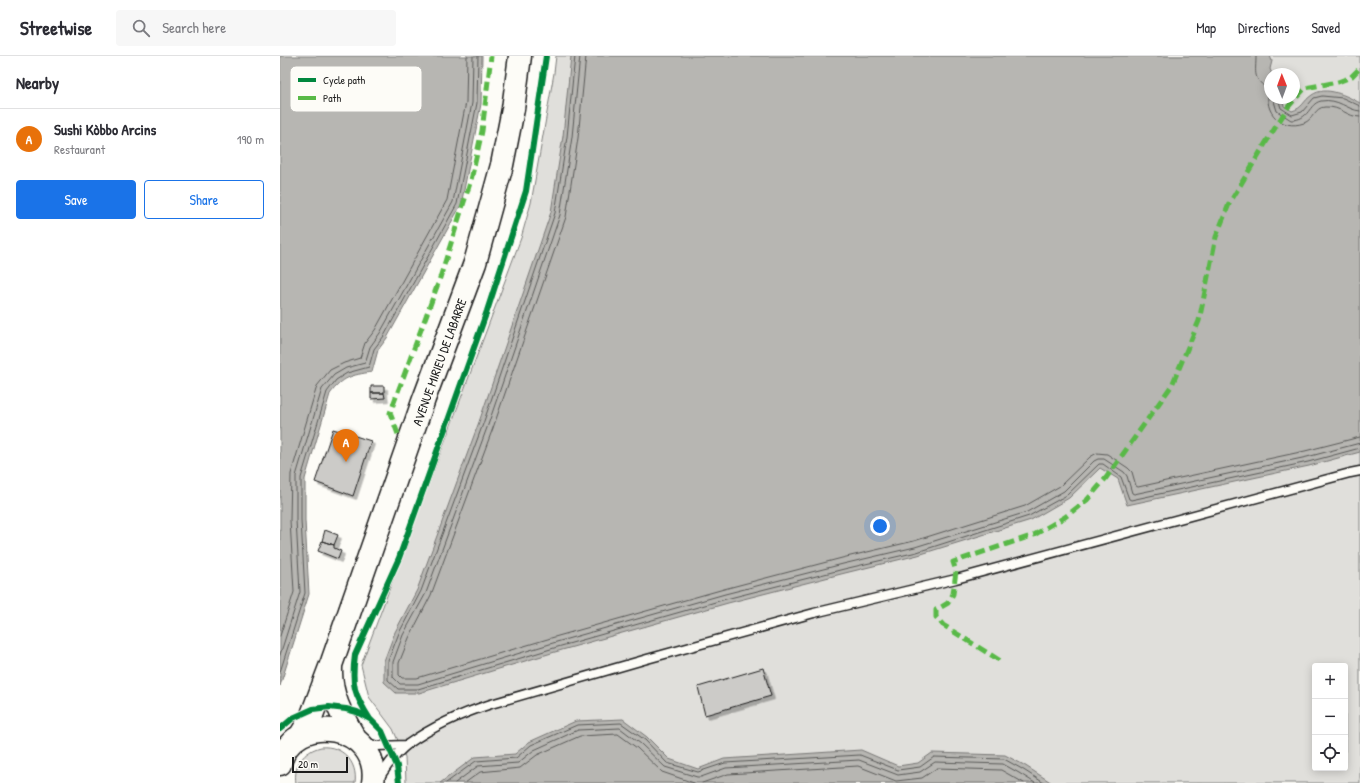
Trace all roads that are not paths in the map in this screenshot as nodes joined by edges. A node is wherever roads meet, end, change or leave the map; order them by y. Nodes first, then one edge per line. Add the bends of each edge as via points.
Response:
1 (520, 56) edge
2 (1360, 471) edge
3 (332, 662) junction
4 (356, 740) junction
5 (291, 742) edge
6 (407, 745) junction
7 (280, 764) edge
8 (373, 783) edge
9 (376, 783) edge

1 - 3 main road, AVENUE MIRIEU DE LABARRE via 502,165 476,263 424,400
2 - 6 lane via 569,680 468,711
3 - 4 main road, AVENUE MIRIEU DE LABARRE via 331,678 336,702
3 - 5 main road, AVENUE MIRIEU DE LABARRE via 310,720
4 - 5 main road via 346,733 323,729 311,731
4 - 6 lane via 377,746
4 - 8 main road via 370,757
5 - 7 main road, AVENUE MIRIEU DE LABARRE
6 - 9 lane

